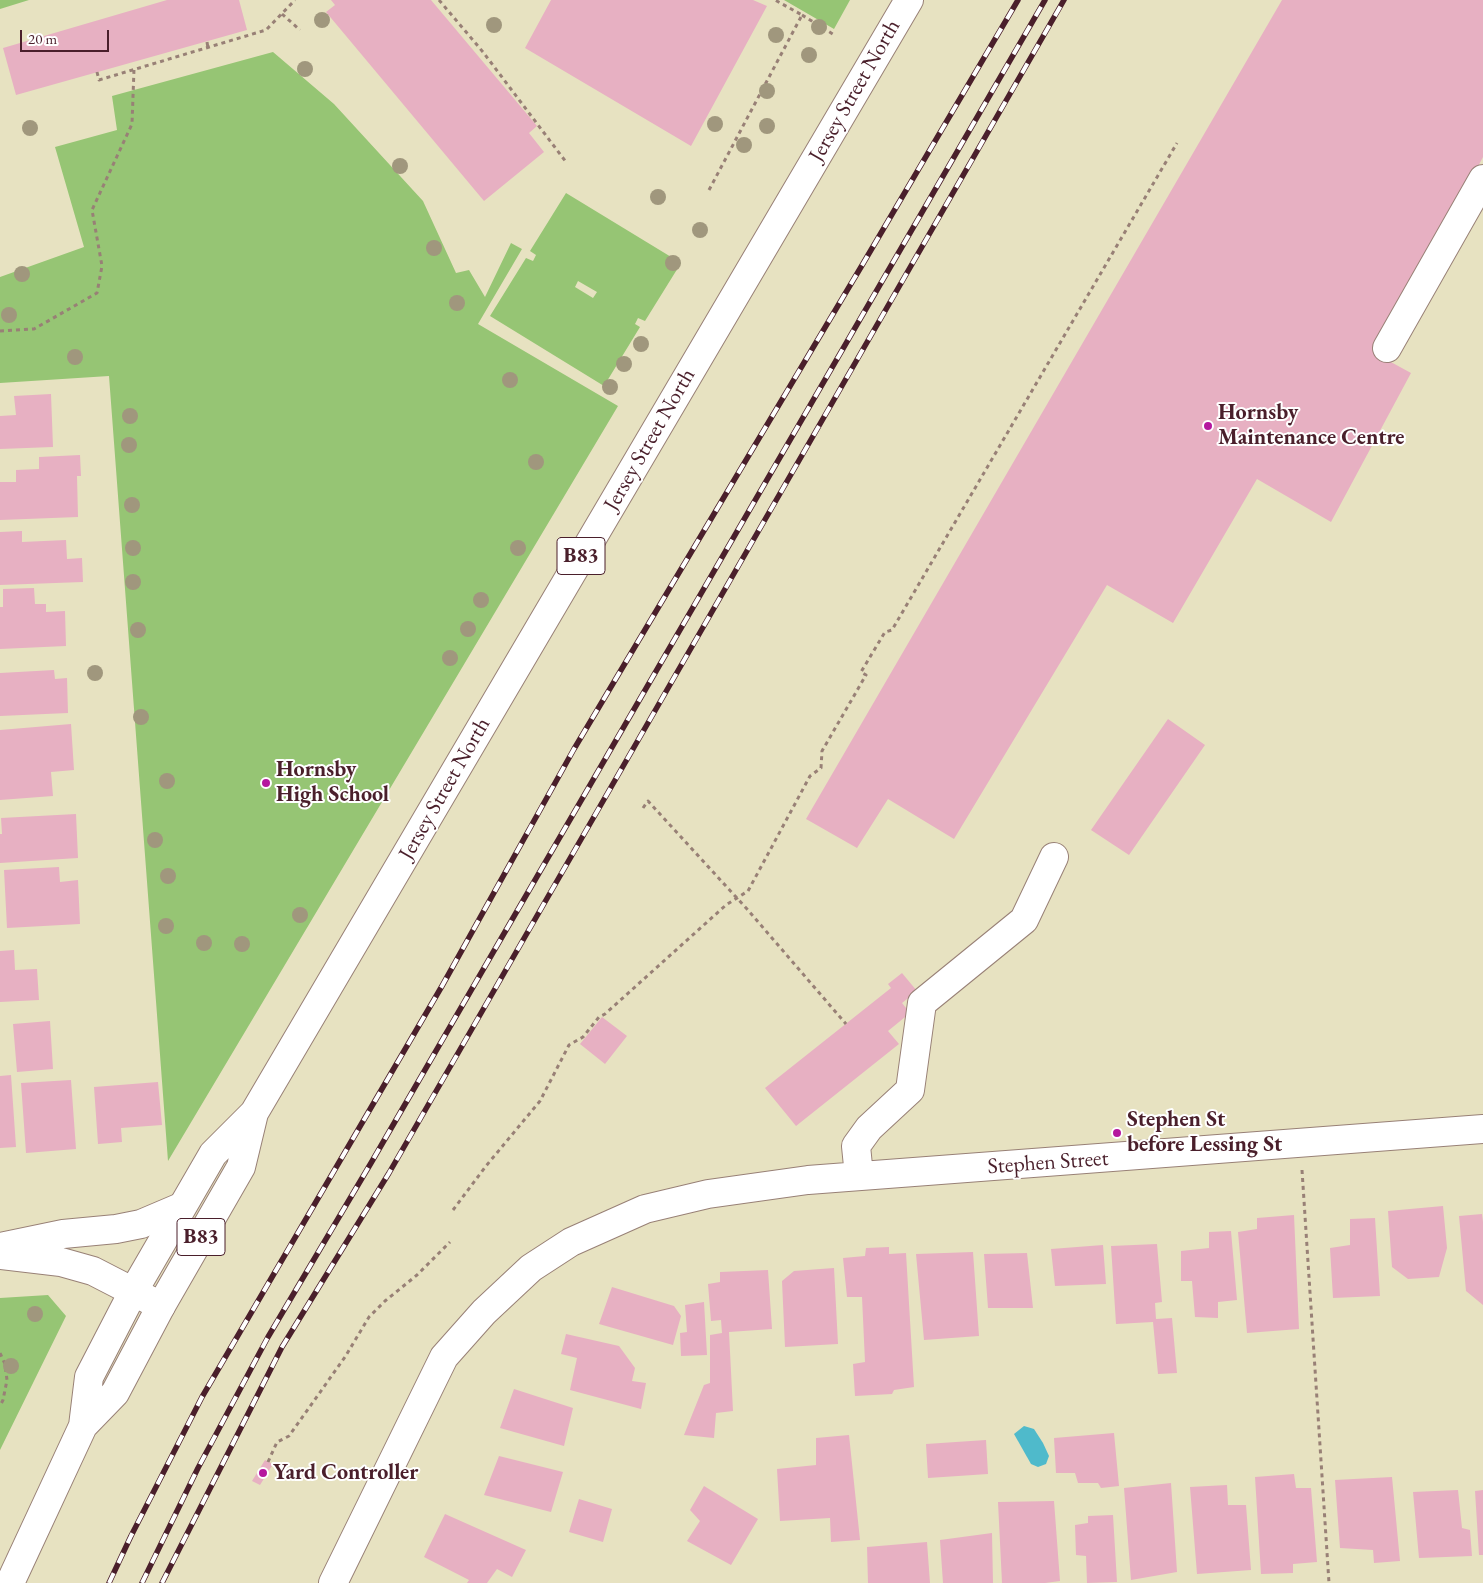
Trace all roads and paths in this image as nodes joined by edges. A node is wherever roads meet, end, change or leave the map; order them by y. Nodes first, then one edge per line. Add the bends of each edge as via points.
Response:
1 (295, 0) edge
2 (439, 0) edge
3 (775, 0) edge
4 (909, 0) edge
5 (282, 14) junction
6 (802, 15) junction
7 (300, 30) dead end
8 (836, 36) dead end
9 (207, 42) dead end
10 (208, 48) junction
11 (134, 69) junction
12 (97, 72) dead end
13 (1177, 142) dead end
14 (566, 162) dead end
15 (1483, 178) edge
16 (709, 190) dead end
17 (0, 331) edge
18 (1387, 348) dead end
19 (643, 808) dead end
20 (1054, 857) dead end
21 (736, 898) junction
22 (846, 1024) dead end
23 (254, 1113) junction
24 (1483, 1129) edge
25 (1300, 1142) junction
26 (859, 1176) junction
27 (181, 1208) junction
28 (453, 1210) dead end
29 (450, 1242) dead end
30 (0, 1247) edge
31 (0, 1255) edge
32 (133, 1292) junction
33 (162, 1306) junction
34 (0, 1352) edge
35 (0, 1406) edge
36 (83, 1426) junction
37 (268, 1462) dead end
38 (10, 1583) edge
39 (333, 1583) edge
40 (1329, 1583) edge

1 - 5 path
2 - 14 path via 483,52
3 - 6 path
4 - 23 main road, Jersey Street North / B83
5 - 7 path
5 - 10 path via 266,30
6 - 8 path
6 - 16 path
9 - 10 path
10 - 11 path
11 - 12 path via 99,80
11 - 17 path via 132,124 92,210 102,266 97,293 34,329
13 - 21 path via 892,630 885,632 861,672 866,675 822,751 821,768 810,776 748,891
15 - 18 main road
19 - 21 path via 648,801
20 - 26 main road via 1024,920 922,1003 910,1090 869,1128 856,1146
21 - 22 path
21 - 28 path via 599,1017 582,1037 569,1045 540,1102
23 - 27 main road, Jersey Street North / B83 via 213,1154
23 - 33 main road, Jersey Street North / B83 via 241,1167
24 - 25 main road, Stephen Street
25 - 26 main road, Stephen Street
25 - 40 path
26 - 39 main road, Stephen Street via 708,1194 645,1209 570,1242 531,1268 484,1312 444,1357
27 - 30 main road via 116,1230 63,1234
27 - 32 main road, Jersey Street North / B83
29 - 37 path via 370,1317 289,1436 277,1442
31 - 32 main road via 61,1262 93,1271
32 - 33 main road
32 - 36 main road, Jersey Street North / B83 via 89,1377
33 - 36 main road, Jersey Street North / B83 via 115,1393
34 - 35 path via 7,1380
36 - 38 main road, Jersey Street North / B83

